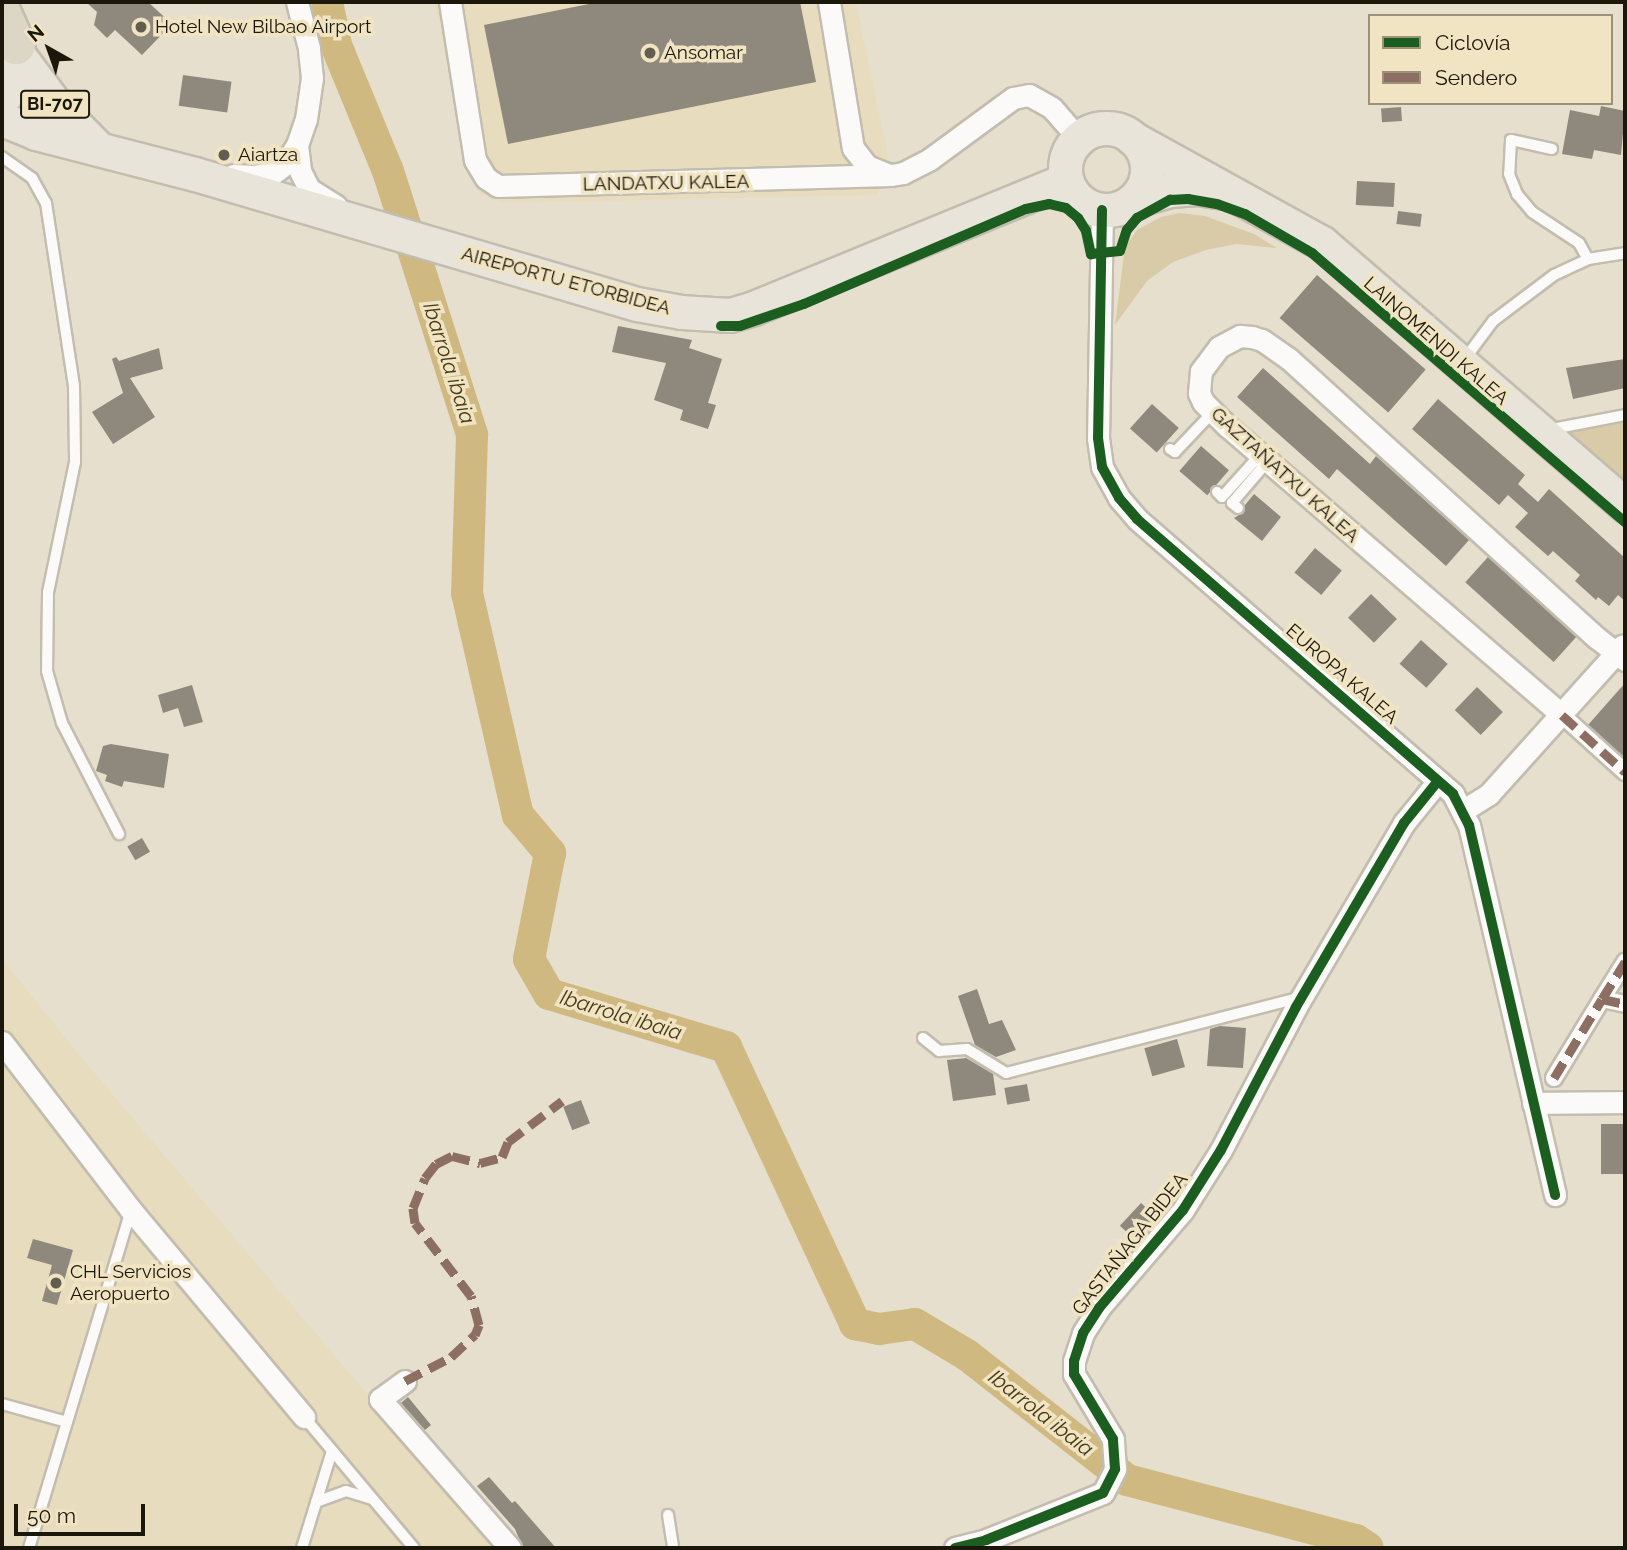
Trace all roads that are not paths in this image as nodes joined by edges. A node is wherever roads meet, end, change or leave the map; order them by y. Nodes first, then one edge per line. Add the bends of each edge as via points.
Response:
1 (298, 2) edge
2 (450, 2) edge
3 (829, 2) edge
4 (10, 36) edge
5 (2, 99) edge
6 (2, 119) edge
7 (1132, 138) junction
8 (1079, 139) junction
9 (298, 145) junction
10 (96, 146) junction
11 (1552, 149) dead end
12 (2, 157) edge
13 (195, 174) junction
14 (891, 175) junction
15 (1066, 180) junction
16 (1236, 194) junction
17 (1117, 206) junction
18 (396, 233) junction
19 (1625, 253) edge
20 (1588, 259) junction
21 (1462, 363) junction
22 (1213, 412) junction
23 (1625, 415) edge
24 (1540, 432) junction
25 (1170, 449) dead end
26 (1264, 459) junction
27 (1217, 492) dead end
28 (1625, 505) edge
29 (1238, 508) dead end
30 (1622, 652) edge
31 (1562, 715) junction
32 (1625, 772) edge
33 (1438, 781) junction
34 (1462, 811) junction
35 (119, 834) dead end
36 (1625, 962) edge
37 (1302, 997) junction
38 (1602, 999) junction
39 (1625, 1004) edge
40 (923, 1038) dead end
41 (2, 1042) edge
42 (1554, 1078) dead end
43 (1625, 1102) edge
44 (1534, 1103) junction
45 (1555, 1195) dead end
46 (131, 1210) junction
47 (405, 1381) dead end
48 (2, 1404) edge
49 (304, 1417) joint
50 (67, 1422) junction
51 (332, 1451) junction
52 (373, 1499) junction
53 (316, 1502) junction
54 (668, 1515) dead end
55 (29, 1548) edge
56 (302, 1548) edge
57 (414, 1548) edge
58 (510, 1548) edge
59 (673, 1548) edge
60 (955, 1548) edge

1 - 9 street via 312,78
2 - 14 street, LANDATXU KALEA via 475,160 486,178 498,186
3 - 14 street via 853,148 867,166
4 - 5 main road, BI-707 via 16,82
4 - 10 main road, BI-707 via 55,104
6 - 10 main road, BI-707 via 36,133
7 - 8 main road via 1105,128
7 - 16 main road, LAINOMENDI KALEA
7 - 17 main road via 1144,153 1147,174 1139,194
8 - 14 street, LANDATXU KALEA via 1043,100 1029,95 1013,98 930,159
8 - 15 main road via 1067,158
9 - 13 street via 284,165 264,175
9 - 18 street via 300,171 309,188
10 - 13 main road, AIREPORTU ETORBIDEA / BI-707
11 - 20 lane via 1511,140 1509,174 1517,194 1532,212 1579,243
12 - 35 lane via 32,178 46,203 74,386 75,462 48,593 47,671 61,723
13 - 18 main road, AIREPORTU ETORBIDEA
15 - 17 main road via 1076,197
15 - 18 main road, AIREPORTU ETORBIDEA via 730,315 637,304
16 - 17 main road, LAINOMENDI KALEA via 1198,188 1170,190
16 - 21 main road, LAINOMENDI KALEA via 1322,243
17 - 33 street, EUROPA KALEA via 1098,439 1102,467 1111,486 1137,519
19 - 20 lane
20 - 21 lane via 1554,275 1516,302 1493,321
21 - 24 main road, LAINOMENDI KALEA
22 - 25 lane via 1175,452
22 - 26 street, GAZTAÑATXU KALEA
22 - 30 street, GAZTAÑATXU KALEA via 1199,393 1205,362 1240,335 1262,340
23 - 24 lane
24 - 28 main road, LAINOMENDI KALEA
26 - 27 lane via 1222,497
26 - 29 lane via 1232,503
26 - 31 street, GAZTAÑATXU KALEA
30 - 31 street
31 - 32 street, GAZTAÑATXU KALEA
31 - 34 street via 1489,794
33 - 34 street, EUROPA KALEA via 1453,794
33 - 37 street, GASTAÑAGA BIDEA via 1404,823
34 - 44 street, EUROPA KALEA
36 - 38 street
37 - 40 lane via 1006,1073 967,1049 939,1051
37 - 60 street, GASTAÑAGA BIDEA via 1221,1150 1183,1210 1083,1333 1074,1374 1113,1439 1115,1469 1103,1493
38 - 39 street
38 - 42 street
41 - 46 street
43 - 44 street
44 - 45 street, EUROPA KALEA
46 - 49 street
46 - 50 lane
47 - 58 street via 380,1399
48 - 50 lane
49 - 51 lane
50 - 55 lane
51 - 52 lane
51 - 53 lane
52 - 53 lane via 346,1491
52 - 57 lane
53 - 56 lane
54 - 59 lane

